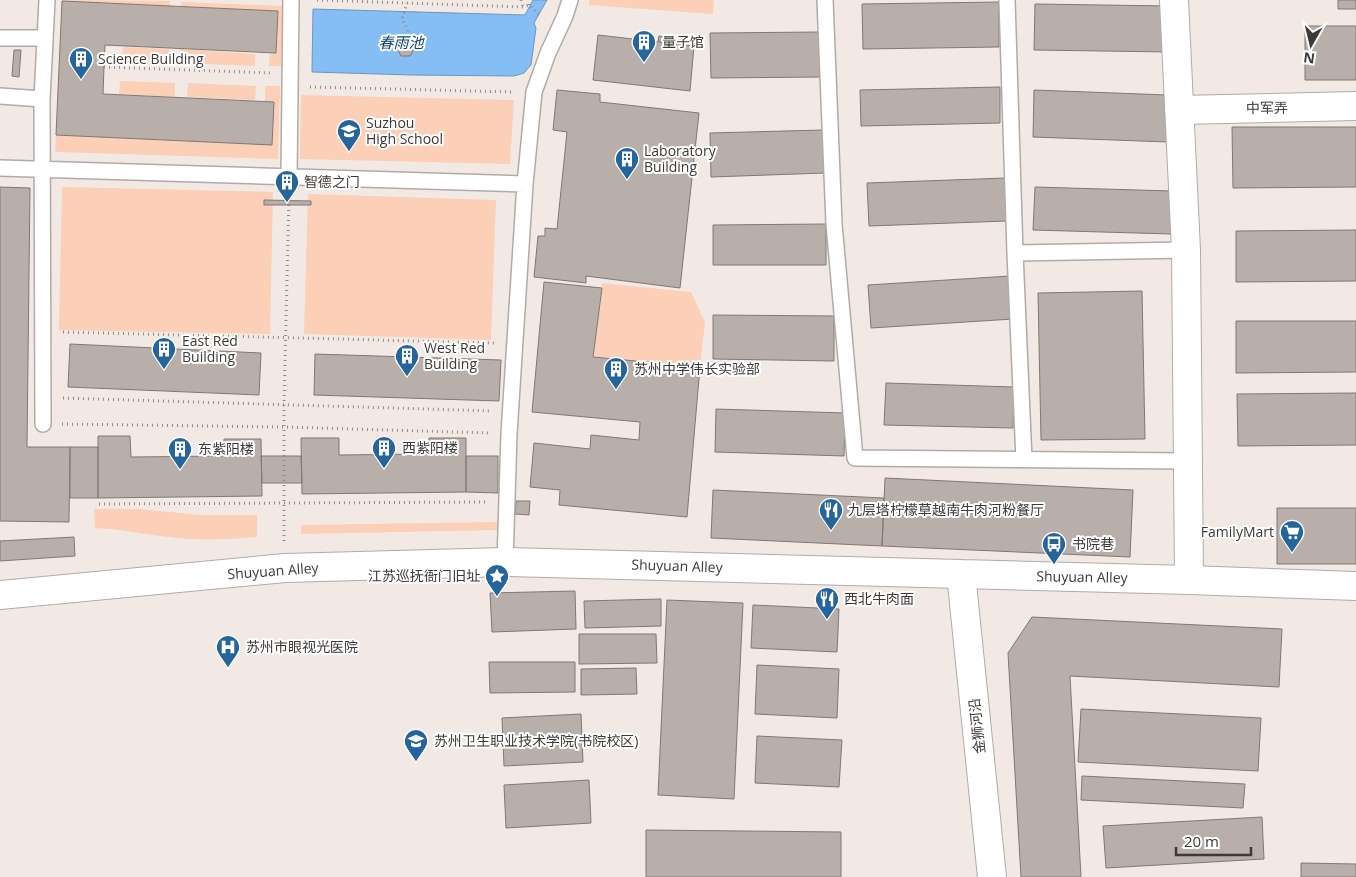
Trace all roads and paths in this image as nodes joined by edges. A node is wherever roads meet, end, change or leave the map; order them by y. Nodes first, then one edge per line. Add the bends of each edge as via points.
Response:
1 (47, 0) edge
2 (291, 0) edge
3 (317, 0) edge
4 (521, 0) edge
5 (529, 0) edge
6 (570, 0) edge
7 (825, 0) edge
8 (1007, 0) edge
9 (1174, 0) edge
10 (407, 3) junction
11 (529, 6) junction
12 (522, 7) junction
13 (540, 16) dead end
14 (0, 38) edge
15 (45, 38) junction
16 (406, 41) dead end
17 (104, 67) dead end
18 (290, 80) junction
19 (534, 92) junction
20 (0, 96) edge
21 (42, 99) junction
22 (1356, 106) edge
23 (1179, 110) junction
24 (0, 168) edge
25 (43, 169) junction
26 (289, 177) junction
27 (525, 184) junction
28 (1186, 250) junction
29 (1015, 253) junction
30 (43, 331) junction
31 (286, 338) junction
32 (514, 344) junction
33 (43, 398) junction
34 (284, 404) junction
35 (510, 412) junction
36 (43, 424) joint
37 (284, 427) junction
38 (508, 434) junction
39 (1024, 460) junction
40 (1188, 461) junction
41 (506, 502) junction
42 (99, 504) dead end
43 (284, 504) junction
44 (505, 562) junction
45 (285, 568) junction
46 (961, 574) junction
47 (1189, 580) junction
48 (1356, 586) edge
49 (0, 595) edge
50 (992, 877) edge

1 - 15 lane
2 - 18 lane
3 - 10 path
4 - 12 path
5 - 11 path
6 - 19 lane
7 - 39 lane via 834,224 855,458
8 - 29 lane
9 - 23 main road
10 - 12 path
10 - 16 path via 402,19 408,30
11 - 12 path
11 - 13 path
14 - 15 lane
15 - 21 lane
17 - 18 path
18 - 19 path
18 - 26 lane
19 - 27 lane
20 - 21 lane
21 - 25 lane
22 - 23 main road, 中军弄
23 - 28 main road
24 - 25 lane
25 - 26 lane
25 - 30 lane
26 - 27 lane
26 - 31 path
27 - 32 lane
28 - 29 lane
28 - 40 main road
29 - 39 lane
30 - 31 path
30 - 33 lane
31 - 32 path
31 - 34 path
32 - 35 lane
33 - 34 path
33 - 36 lane
34 - 35 path
34 - 37 path
35 - 38 lane
36 - 37 path
37 - 38 path
37 - 43 path
38 - 41 lane
39 - 40 lane
40 - 47 main road
41 - 43 path
41 - 44 lane
42 - 43 path
43 - 45 path
44 - 45 main road, Shuyuan Alley
44 - 46 main road, Shuyuan Alley
45 - 49 main road, Shuyuan Alley
46 - 47 main road, Shuyuan Alley
46 - 50 main road, 金狮河沿
47 - 48 main road, Shuyuan Alley

